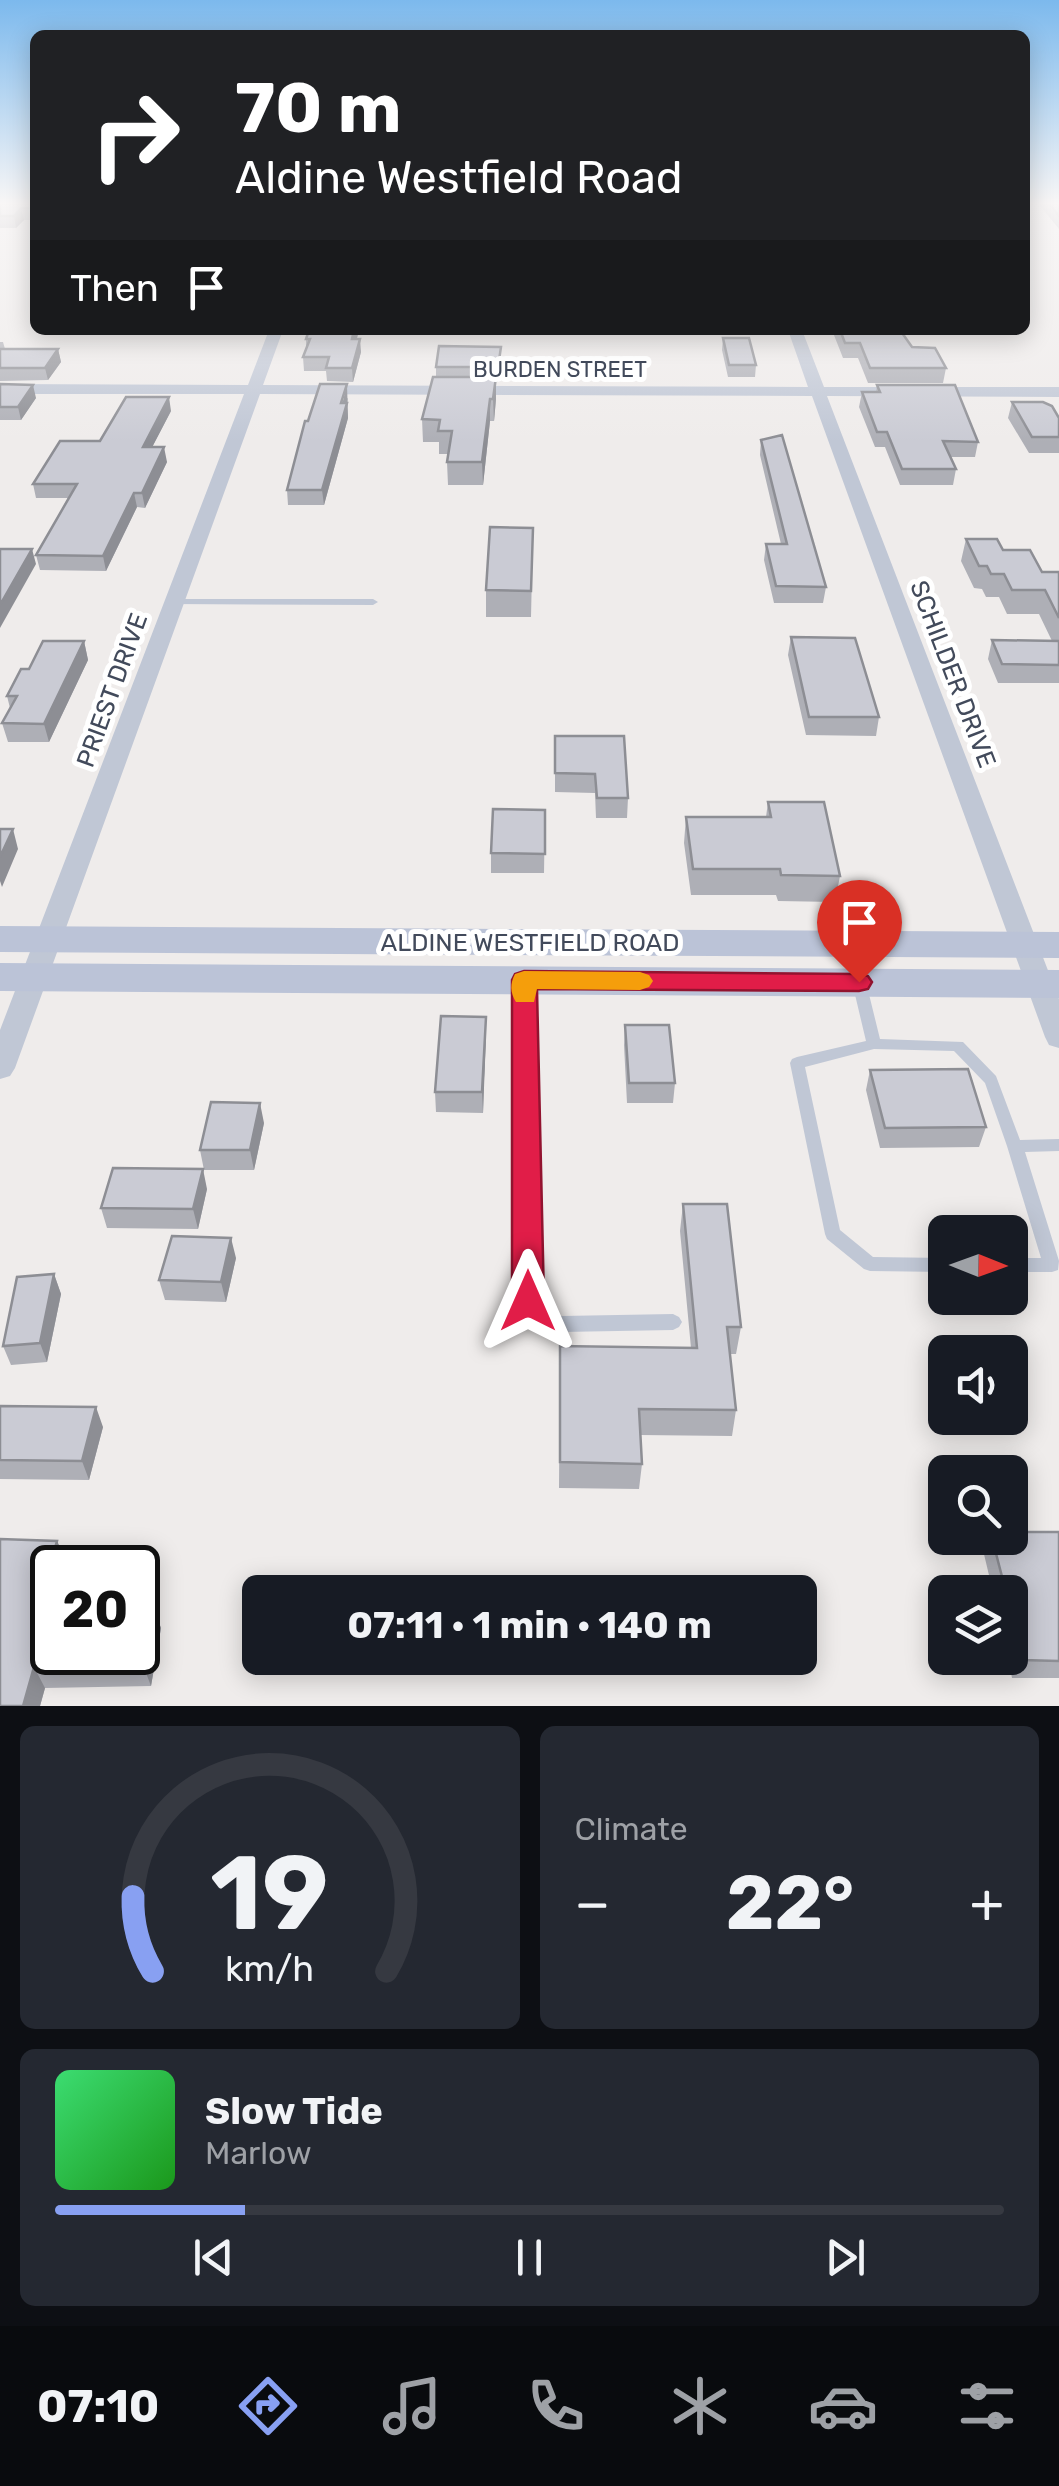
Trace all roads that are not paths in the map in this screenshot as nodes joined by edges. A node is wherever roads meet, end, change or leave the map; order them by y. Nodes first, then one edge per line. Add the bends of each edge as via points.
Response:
1 (274, 335) edge
2 (797, 335) edge
3 (0, 389) edge
4 (253, 390) junction
5 (818, 392) junction
6 (1059, 392) edge
7 (174, 602) junction
8 (374, 602) dead end
9 (0, 938) edge
10 (49, 938) junction
11 (542, 942) junction
12 (1042, 945) edge
13 (17, 977) edge
14 (533, 980) junction
15 (859, 982) junction
16 (1050, 984) edge
17 (1059, 1036) edge
18 (874, 1044) junction
19 (0, 1068) edge
20 (1059, 1145) edge
21 (1015, 1146) junction
22 (928, 1265) edge
23 (1028, 1265) edge
24 (673, 1322) dead end

1 - 4 street, PRIEST DRIVE
2 - 5 street, SCHILDER DRIVE
3 - 4 street, BURDEN STREET
4 - 5 street, BURDEN STREET
4 - 7 street, PRIEST DRIVE
5 - 6 street, BURDEN STREET
5 - 12 street, SCHILDER DRIVE
7 - 8 lane
7 - 10 street, PRIEST DRIVE
9 - 10 main road, ALDINE WESTFIELD ROAD
10 - 11 main road, ALDINE WESTFIELD ROAD
10 - 13 street, PRIEST DRIVE
11 - 12 main road, ALDINE WESTFIELD ROAD
11 - 14 main road
12 - 16 street, SCHILDER DRIVE
13 - 14 main road, ALDINE WESTFIELD ROAD
13 - 19 street, PRIEST DRIVE
14 - 15 main road, ALDINE WESTFIELD ROAD
14 - 24 lane via 528,1301 537,1320 562,1324
15 - 16 main road, ALDINE WESTFIELD ROAD
15 - 18 lane
16 - 17 street, SCHILDER DRIVE
18 - 21 lane via 958,1046 990,1080
18 - 22 lane via 797,1063 834,1234 870,1264
20 - 21 lane
21 - 23 lane via 1052,1265

